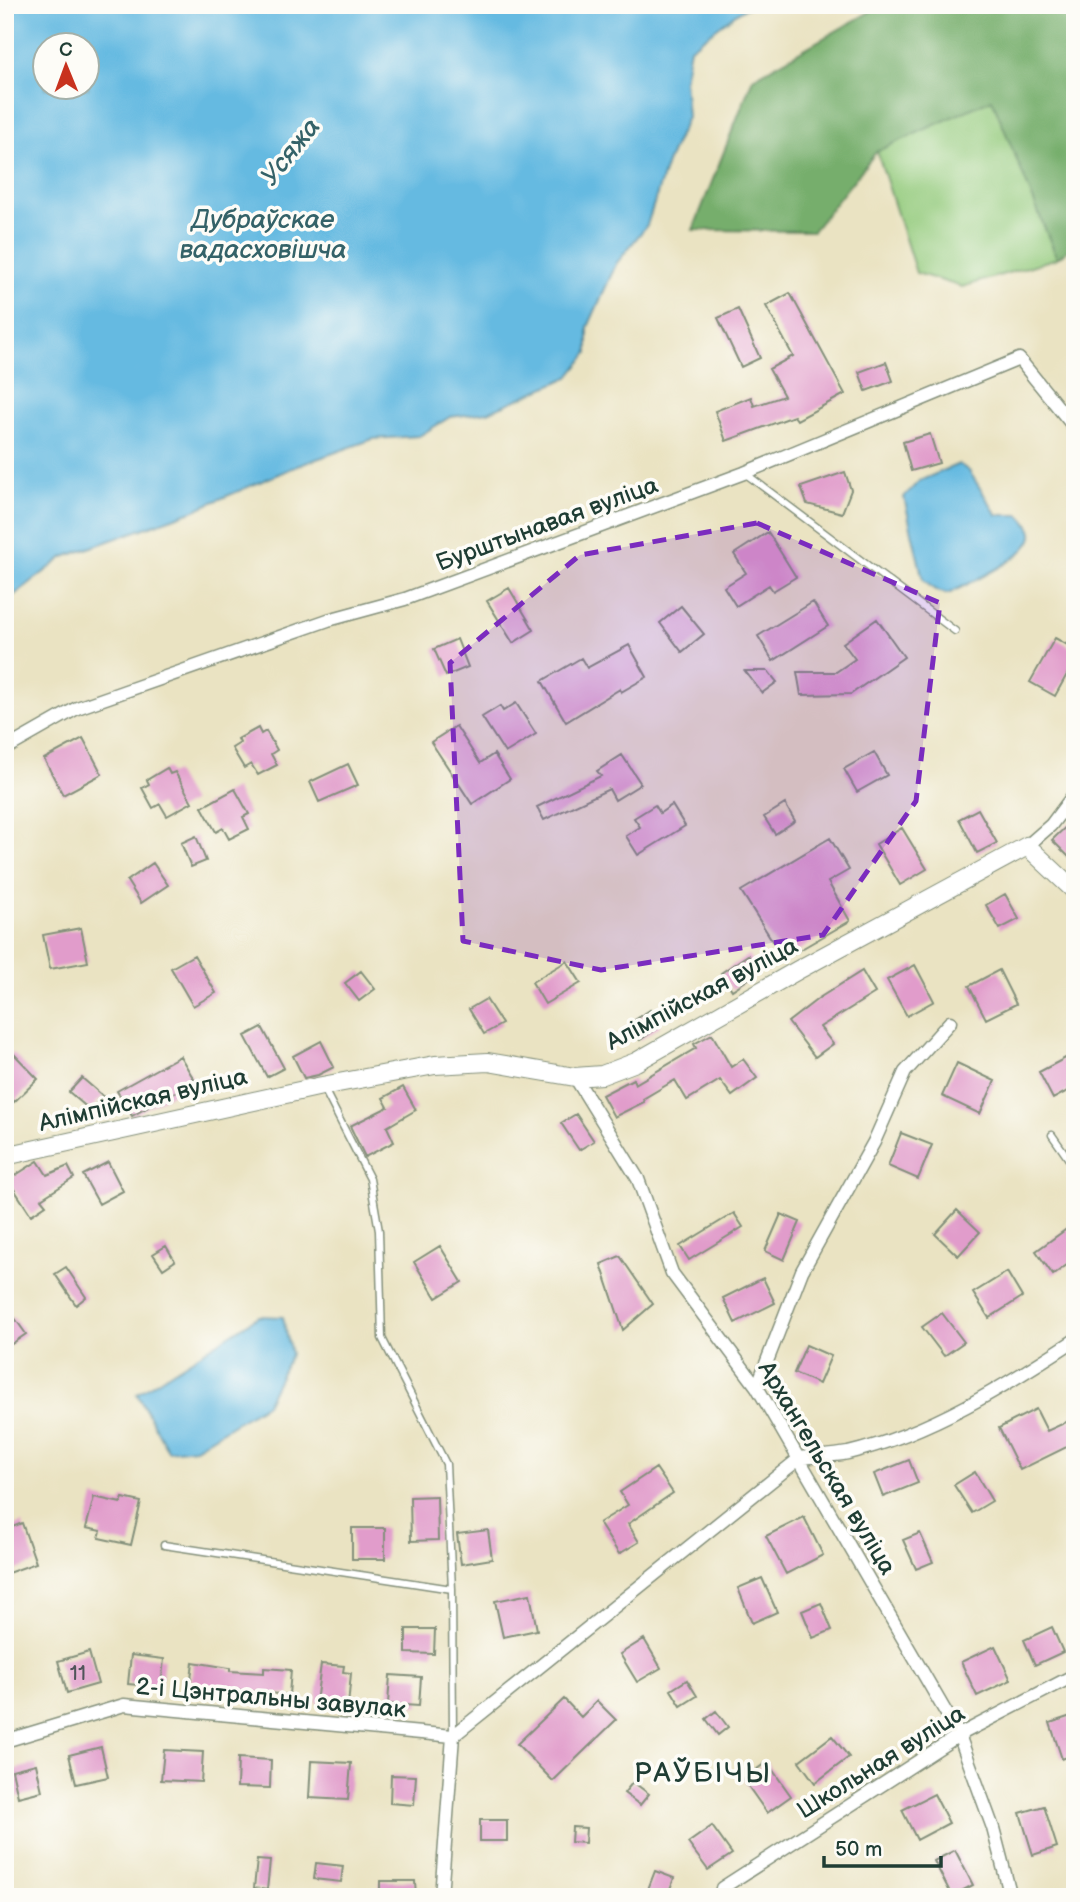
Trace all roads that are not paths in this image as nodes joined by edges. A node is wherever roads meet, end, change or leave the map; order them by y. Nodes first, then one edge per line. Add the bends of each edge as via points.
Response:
1 (1075, 428) edge
2 (744, 473) junction
3 (956, 631) dead end
4 (5, 749) edge
5 (1075, 793) edge
6 (1027, 846) junction
7 (1075, 891) edge
8 (950, 1022) dead end
9 (575, 1077) junction
10 (322, 1086) junction
11 (1052, 1135) dead end
12 (5, 1156) edge
13 (1075, 1168) edge
14 (1075, 1340) edge
15 (757, 1387) junction
16 (800, 1458) junction
17 (164, 1545) dead end
18 (452, 1590) junction
19 (1075, 1675) edge
20 (959, 1735) junction
21 (453, 1736) junction
22 (5, 1741) edge
23 (441, 1897) edge
24 (721, 1897) edge
25 (1011, 1897) edge

1 - 2 street, Бурштынавая вуліца via 1019,359
2 - 3 lane
2 - 4 street, Бурштынавая вуліца via 405,599 328,620 77,708
5 - 6 street via 1051,825
6 - 7 street
6 - 9 street, Алімпійская вуліца via 636,1062 602,1075
8 - 15 street via 905,1072 874,1142 802,1271
9 - 10 street, Алімпійская вуліца via 488,1062 435,1065
9 - 15 street, Архангельская вуліца via 638,1180 672,1273
10 - 12 street, Алімпійская вуліца
10 - 18 lane via 370,1179 379,1231 382,1338 446,1464
11 - 13 lane
14 - 16 street via 998,1390 890,1441 845,1454
15 - 16 street, Архангельская вуліца
16 - 20 street, Архангельская вуліца
16 - 21 street
17 - 18 lane
18 - 21 lane
19 - 20 street, Школьная вуліца
20 - 24 street, Школьная вуліца via 722,1888
20 - 25 street, Архангельская вуліца via 993,1828
21 - 22 street, 2-і Цэнтральны завулак via 124,1705
21 - 23 street

